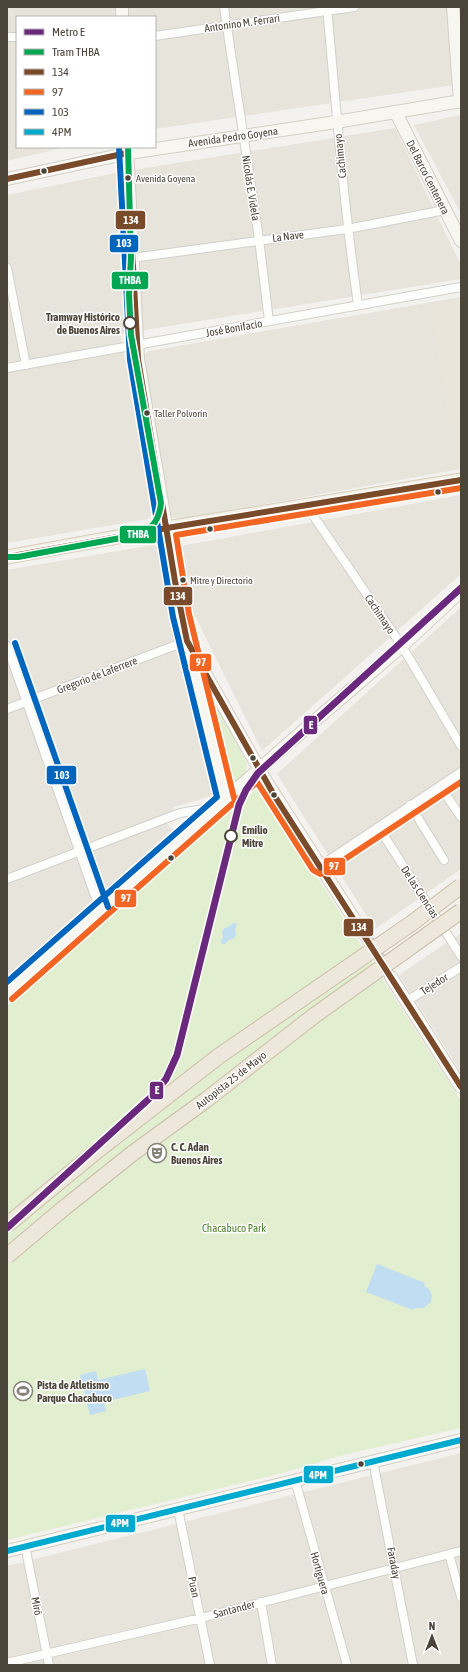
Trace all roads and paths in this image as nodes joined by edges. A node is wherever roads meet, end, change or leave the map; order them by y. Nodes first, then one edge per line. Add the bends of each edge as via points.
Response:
1 (224, 7) edge
2 (354, 7) edge
3 (453, 7) edge
4 (327, 9) edge
5 (227, 26) junction
6 (156, 36) edge
7 (460, 102) edge
8 (396, 113) junction
9 (336, 122) junction
10 (243, 136) junction
11 (156, 146) edge
12 (144, 148) edge
13 (127, 150) edge
14 (7, 179) edge
15 (444, 210) junction
16 (347, 229) junction
17 (259, 239) junction
18 (461, 241) edge
19 (132, 258) junction
20 (7, 268) edge
21 (461, 287) edge
22 (358, 305) junction
23 (269, 321) junction
24 (136, 345) junction
25 (26, 365) junction
26 (7, 368) edge
27 (461, 480) edge
28 (306, 505) junction
29 (167, 528) junction
30 (7, 557) edge
31 (461, 591) edge
32 (187, 641) junction
33 (7, 646) edge
34 (402, 646) junction
35 (27, 702) junction
36 (7, 709) edge
37 (461, 746) edge
38 (259, 770) junction
39 (461, 772) edge
40 (440, 786) junction
41 (222, 803) junction
42 (410, 805) junction
43 (461, 817) edge
44 (379, 828) junction
45 (79, 852) junction
46 (444, 860) dead end
47 (320, 866) junction
48 (7, 879) edge
49 (461, 886) edge
50 (100, 910) junction
51 (461, 911) edge
52 (363, 933) tunnel mouth
53 (461, 956) edge
54 (461, 967) edge
55 (391, 977) tunnel mouth
56 (7, 993) edge
57 (407, 1001) junction
58 (461, 1087) edge
59 (7, 1225) edge
60 (7, 1256) edge
61 (461, 1440) edge
62 (373, 1461) junction
63 (294, 1480) junction
64 (178, 1509) junction
65 (25, 1546) junction
66 (7, 1551) edge
67 (461, 1552) edge
68 (449, 1554) junction
69 (395, 1567) junction
70 (324, 1586) junction
71 (461, 1597) edge
72 (261, 1602) junction
73 (201, 1618) junction
74 (46, 1654) junction
75 (7, 1663) edge
76 (49, 1665) edge
77 (210, 1665) edge
78 (272, 1665) edge
79 (347, 1665) edge
80 (414, 1665) edge

1 - 5 street, Nicolás E. Videla
2 - 4 street, Antonino M. Ferrari
3 - 7 street
4 - 5 street, Antonino M. Ferrari
4 - 9 street, Cachimayo
5 - 6 street, Antonino M. Ferrari
5 - 10 street, Nicolás E. Videla
7 - 8 street, Avenida Pedro Goyena
8 - 9 street, Avenida Pedro Goyena
8 - 15 street, Del Barco Centenera
9 - 10 street, Avenida Pedro Goyena
9 - 16 street, Cachimayo
10 - 11 street, Avenida Pedro Goyena
10 - 17 street, Nicolás E. Videla
12 - 13 street, Avenida Pedro Goyena
13 - 14 street, Avenida Pedro Goyena
13 - 19 street
15 - 16 street, La Nave
15 - 18 street, Del Barco Centenera
16 - 17 street, La Nave
16 - 22 street, Cachimayo
17 - 19 street, La Nave
17 - 23 street, Nicolás E. Videla
19 - 24 street
20 - 25 street
21 - 22 street, José Bonifacio
22 - 23 street, José Bonifacio
23 - 24 street, José Bonifacio
24 - 25 street, José Bonifacio
24 - 29 street
25 - 26 street, José Bonifacio
27 - 28 main road
28 - 29 main road
28 - 34 street, Cachimayo
29 - 30 main road
29 - 32 street
31 - 34 street
32 - 35 street, Gregorio de Laferrere
32 - 38 street
32 - 41 street
33 - 35 street
34 - 37 street, Cachimayo
34 - 38 street
35 - 36 street, Gregorio de Laferrere
35 - 45 street
38 - 41 street
38 - 47 street
39 - 40 street
40 - 42 street
40 - 43 street
41 - 45 street via 180,813
41 - 50 street
42 - 44 street
42 - 46 street
44 - 47 street
44 - 53 street, De las Ciencias
45 - 48 street
45 - 50 street
47 - 52 street
49 - 59 highway, bridge via 219,1056
50 - 56 street
51 - 60 highway, Autopista 25 de Mayo, bridge via 315,1015 133,1153
54 - 57 street, Tejedor
55 - 57 street
57 - 58 street
61 - 62 street
62 - 63 street
62 - 69 street, Faraday
63 - 64 street
63 - 70 street, Hortiguera
64 - 65 street
64 - 73 street, Puan
65 - 66 street
65 - 74 street, Miró
67 - 68 street, Santander
68 - 69 street, Santander
68 - 71 street
69 - 70 street, Santander
69 - 80 street, Faraday
70 - 72 street, Santander
70 - 79 street, Hortiguera
72 - 73 street, Santander
72 - 78 street
73 - 74 street, Santander
73 - 77 street, Puan
74 - 75 street, Santander
74 - 76 street, Miró

